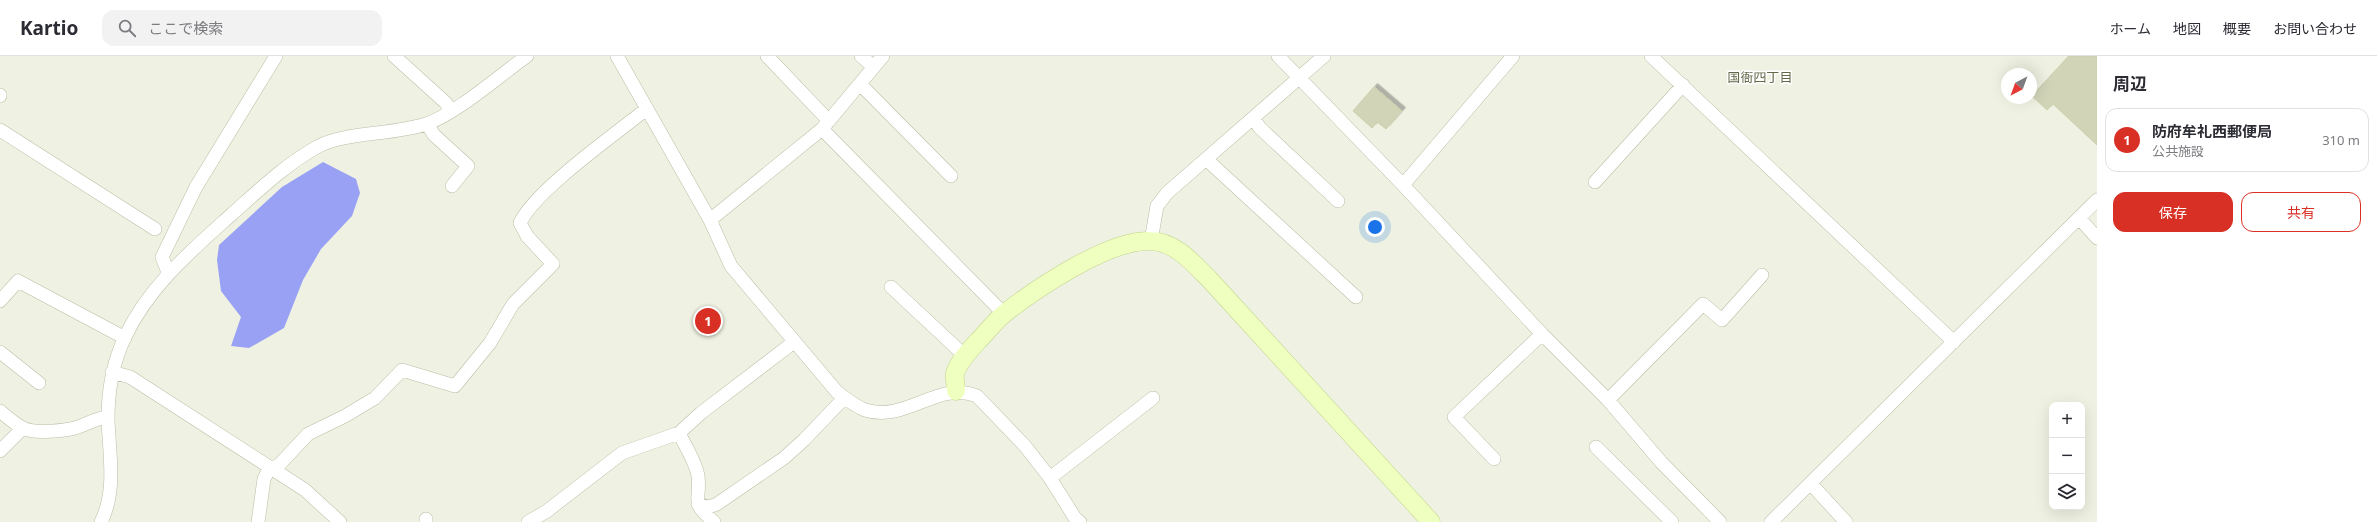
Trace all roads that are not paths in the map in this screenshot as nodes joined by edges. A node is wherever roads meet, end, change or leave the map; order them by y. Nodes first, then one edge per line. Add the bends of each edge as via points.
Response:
1 (276, 56) edge
2 (394, 56) edge
3 (617, 56) edge
4 (766, 56) edge
5 (862, 56) edge
6 (883, 56) edge
7 (1278, 56) edge
8 (1324, 56) edge
9 (1513, 56) edge
10 (1651, 56) edge
11 (521, 58) edge
12 (874, 67) junction
13 (1299, 79) junction
14 (860, 84) junction
15 (1683, 85) junction
16 (647, 110) junction
17 (450, 111) junction
18 (1253, 118) junction
19 (427, 124) junction
20 (825, 125) junction
21 (0, 130) edge
22 (1206, 159) junction
23 (951, 176) dead end
24 (1595, 182) dead end
25 (1403, 184) junction
26 (452, 186) dead end
27 (2097, 200) edge
28 (1338, 201) dead end
29 (2080, 218) junction
30 (710, 220) junction
31 (155, 229) dead end
32 (2097, 238) edge
33 (1151, 241) junction
34 (168, 272) junction
35 (1762, 275) dead end
36 (891, 287) dead end
37 (1356, 297) dead end
38 (0, 301) edge
39 (1004, 314) junction
40 (1542, 334) junction
41 (124, 338) junction
42 (794, 342) junction
43 (1954, 342) junction
44 (0, 352) edge
45 (965, 356) junction
46 (112, 372) junction
47 (39, 383) dead end
48 (956, 391) junction
49 (844, 398) junction
50 (1154, 398) dead end
51 (1608, 400) junction
52 (0, 411) edge
53 (108, 417) junction
54 (23, 428) junction
55 (678, 434) junction
56 (1596, 447) dead end
57 (0, 451) edge
58 (1494, 459) dead end
59 (269, 469) junction
60 (1050, 478) junction
61 (1810, 484) junction
62 (698, 504) junction
63 (101, 522) edge
64 (258, 522) edge
65 (340, 522) edge
66 (528, 522) edge
67 (714, 522) edge
68 (1080, 522) edge
69 (1431, 522) edge
70 (1672, 522) edge
71 (1720, 522) edge
72 (1771, 522) edge
73 (1846, 522) edge

1 - 34 street via 196,187 162,257
2 - 17 street via 446,103
3 - 16 street
4 - 20 street
5 - 12 street
6 - 12 street
7 - 13 street
8 - 13 street
9 - 25 street
10 - 15 street
11 - 17 street
12 - 14 street
13 - 18 street
13 - 25 street
14 - 20 street
14 - 23 street
15 - 24 street
15 - 43 street
16 - 30 street
16 - 59 street via 548,190 525,212 520,223 527,236 553,264 513,304 490,343 455,386 402,370 374,398 308,434 279,465
17 - 19 street
18 - 22 street
18 - 28 street via 1260,128
19 - 26 street via 434,135 468,166
19 - 34 street via 394,132 338,139 318,146 276,173
20 - 30 street
20 - 39 street
21 - 31 street
22 - 33 street via 1167,193 1157,206
22 - 37 street
25 - 40 street
27 - 29 street
29 - 32 street
29 - 43 street
30 - 42 street via 731,266
33 - 39 street via 1134,242 1116,248 1053,278
33 - 69 street via 1175,249 1210,280
34 - 41 street via 142,306
35 - 51 street via 1722,320 1703,304
36 - 45 street
38 - 41 street via 18,280
39 - 45 street
40 - 51 street
40 - 58 street via 1454,417
41 - 46 street
42 - 49 street
42 - 55 street via 701,413
43 - 61 street
44 - 47 street
45 - 48 street via 955,374
46 - 53 street
46 - 59 street via 130,377
48 - 49 street via 940,394 908,408 888,412 866,410
48 - 60 street via 977,396 1025,446
49 - 62 street via 784,458 717,504 708,507
50 - 60 street
51 - 71 street via 1660,462
52 - 54 street
53 - 54 street via 59,430
53 - 63 street via 111,486
54 - 57 street
55 - 62 street via 698,476
55 - 66 street via 622,453 547,511
56 - 70 street
59 - 64 street via 264,479
59 - 65 street via 304,490
60 - 68 street
61 - 72 street
61 - 73 street
62 - 67 street via 699,509

